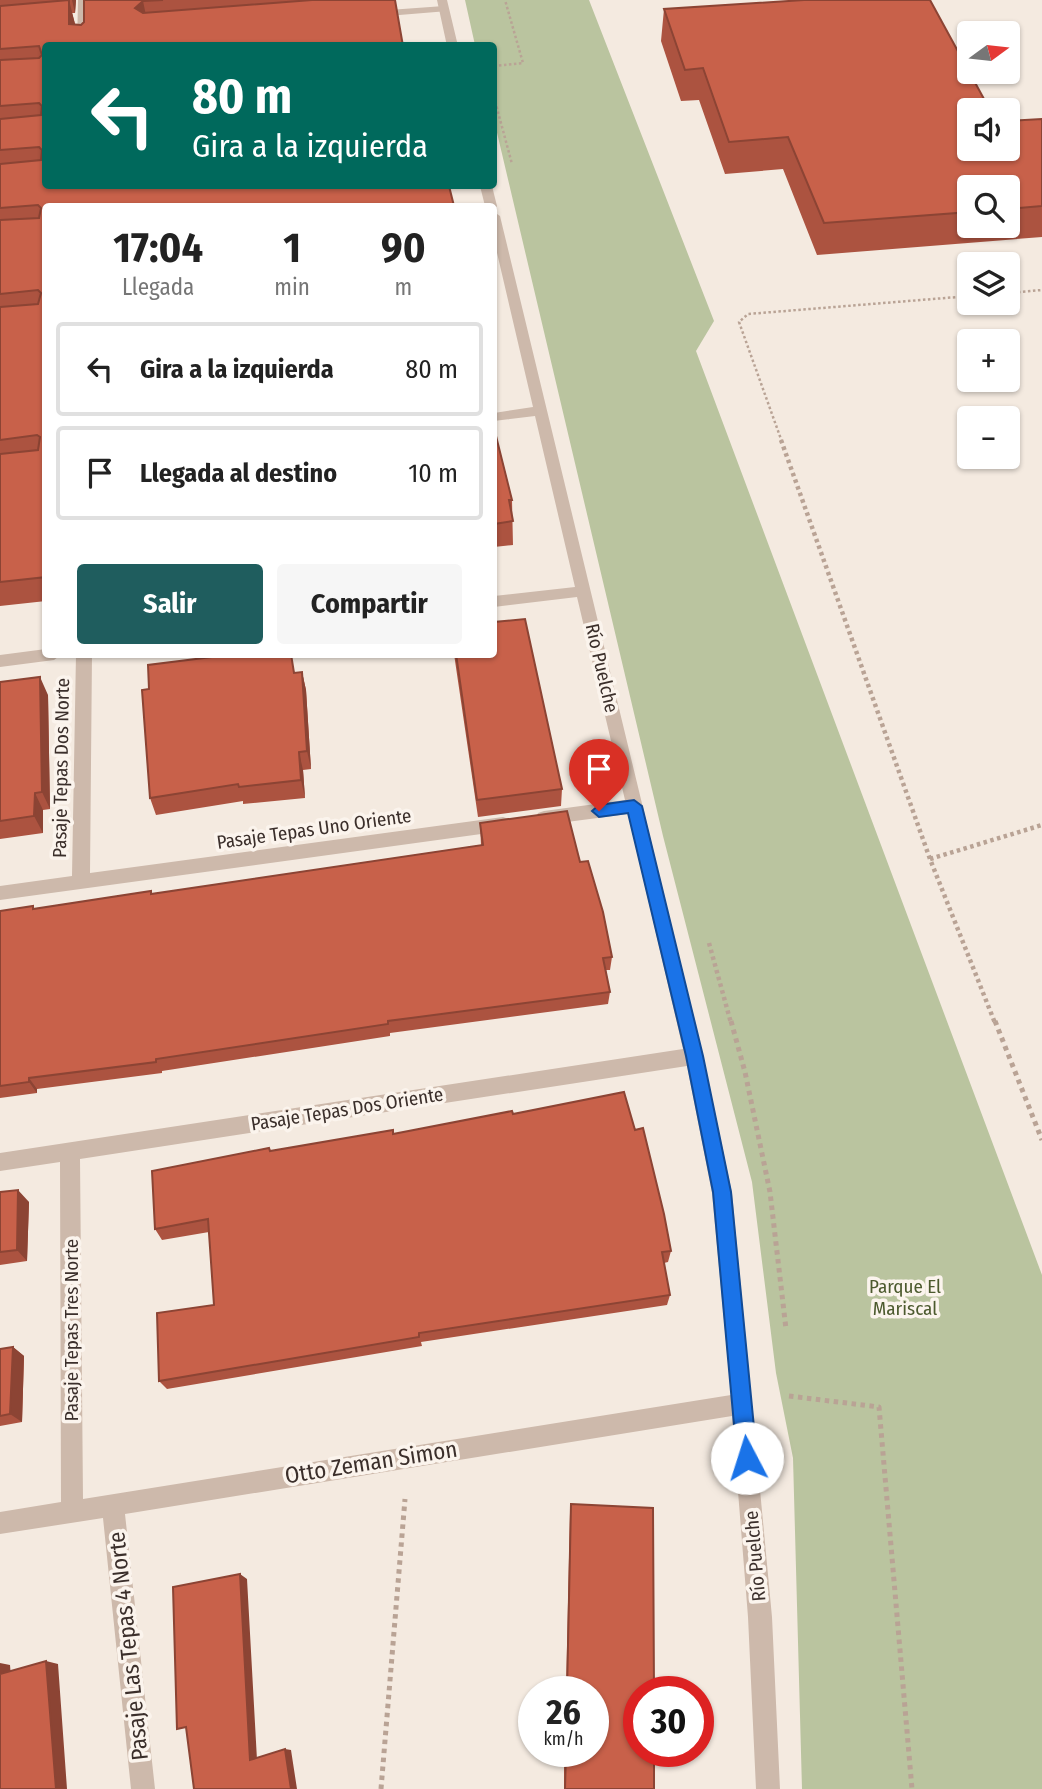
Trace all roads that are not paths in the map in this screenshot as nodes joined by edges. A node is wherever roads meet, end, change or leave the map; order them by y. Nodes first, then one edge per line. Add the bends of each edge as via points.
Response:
1 (83, 0) edge
2 (443, 4) edge
3 (363, 15) edge
4 (82, 18) junction
5 (69, 19) edge
6 (82, 42) edge
7 (452, 42) edge
8 (497, 246) edge
9 (500, 275) edge
10 (541, 411) junction
11 (497, 417) edge
12 (584, 591) junction
13 (497, 602) edge
14 (42, 656) edge
15 (84, 658) edge
16 (0, 661) edge
17 (634, 806) junction
18 (81, 882) junction
19 (0, 894) edge
20 (694, 1056) junction
21 (70, 1151) junction
22 (0, 1161) edge
23 (742, 1404) junction
24 (113, 1504) junction
25 (72, 1510) junction
26 (0, 1522) edge
27 (142, 1789) edge
28 (768, 1789) edge

1 - 4 street
2 - 3 street
2 - 7 street
4 - 5 street
4 - 6 street
8 - 9 street, Río Puelche
9 - 10 street, Río Puelche
10 - 11 street
10 - 12 street, Río Puelche
12 - 13 street
12 - 17 street, Río Puelche
14 - 16 street
15 - 18 street, Pasaje Tepas Dos Norte
17 - 18 street, Pasaje Tepas Uno Oriente
17 - 20 street, Río Puelche
18 - 19 street, Pasaje Tepas Uno Oriente
20 - 21 street, Pasaje Tepas Dos Oriente
20 - 23 street, Río Puelche via 722,1192
21 - 22 street, Pasaje Tepas Dos Oriente
21 - 25 street, Pasaje Tepas Tres Norte
23 - 24 street, Otto Zeman Simon
23 - 28 street, Río Puelche via 760,1617
24 - 25 street, Otto Zeman Simon
24 - 27 street, Pasaje Las Tepas 4 Norte
25 - 26 street, Otto Zeman Simon

